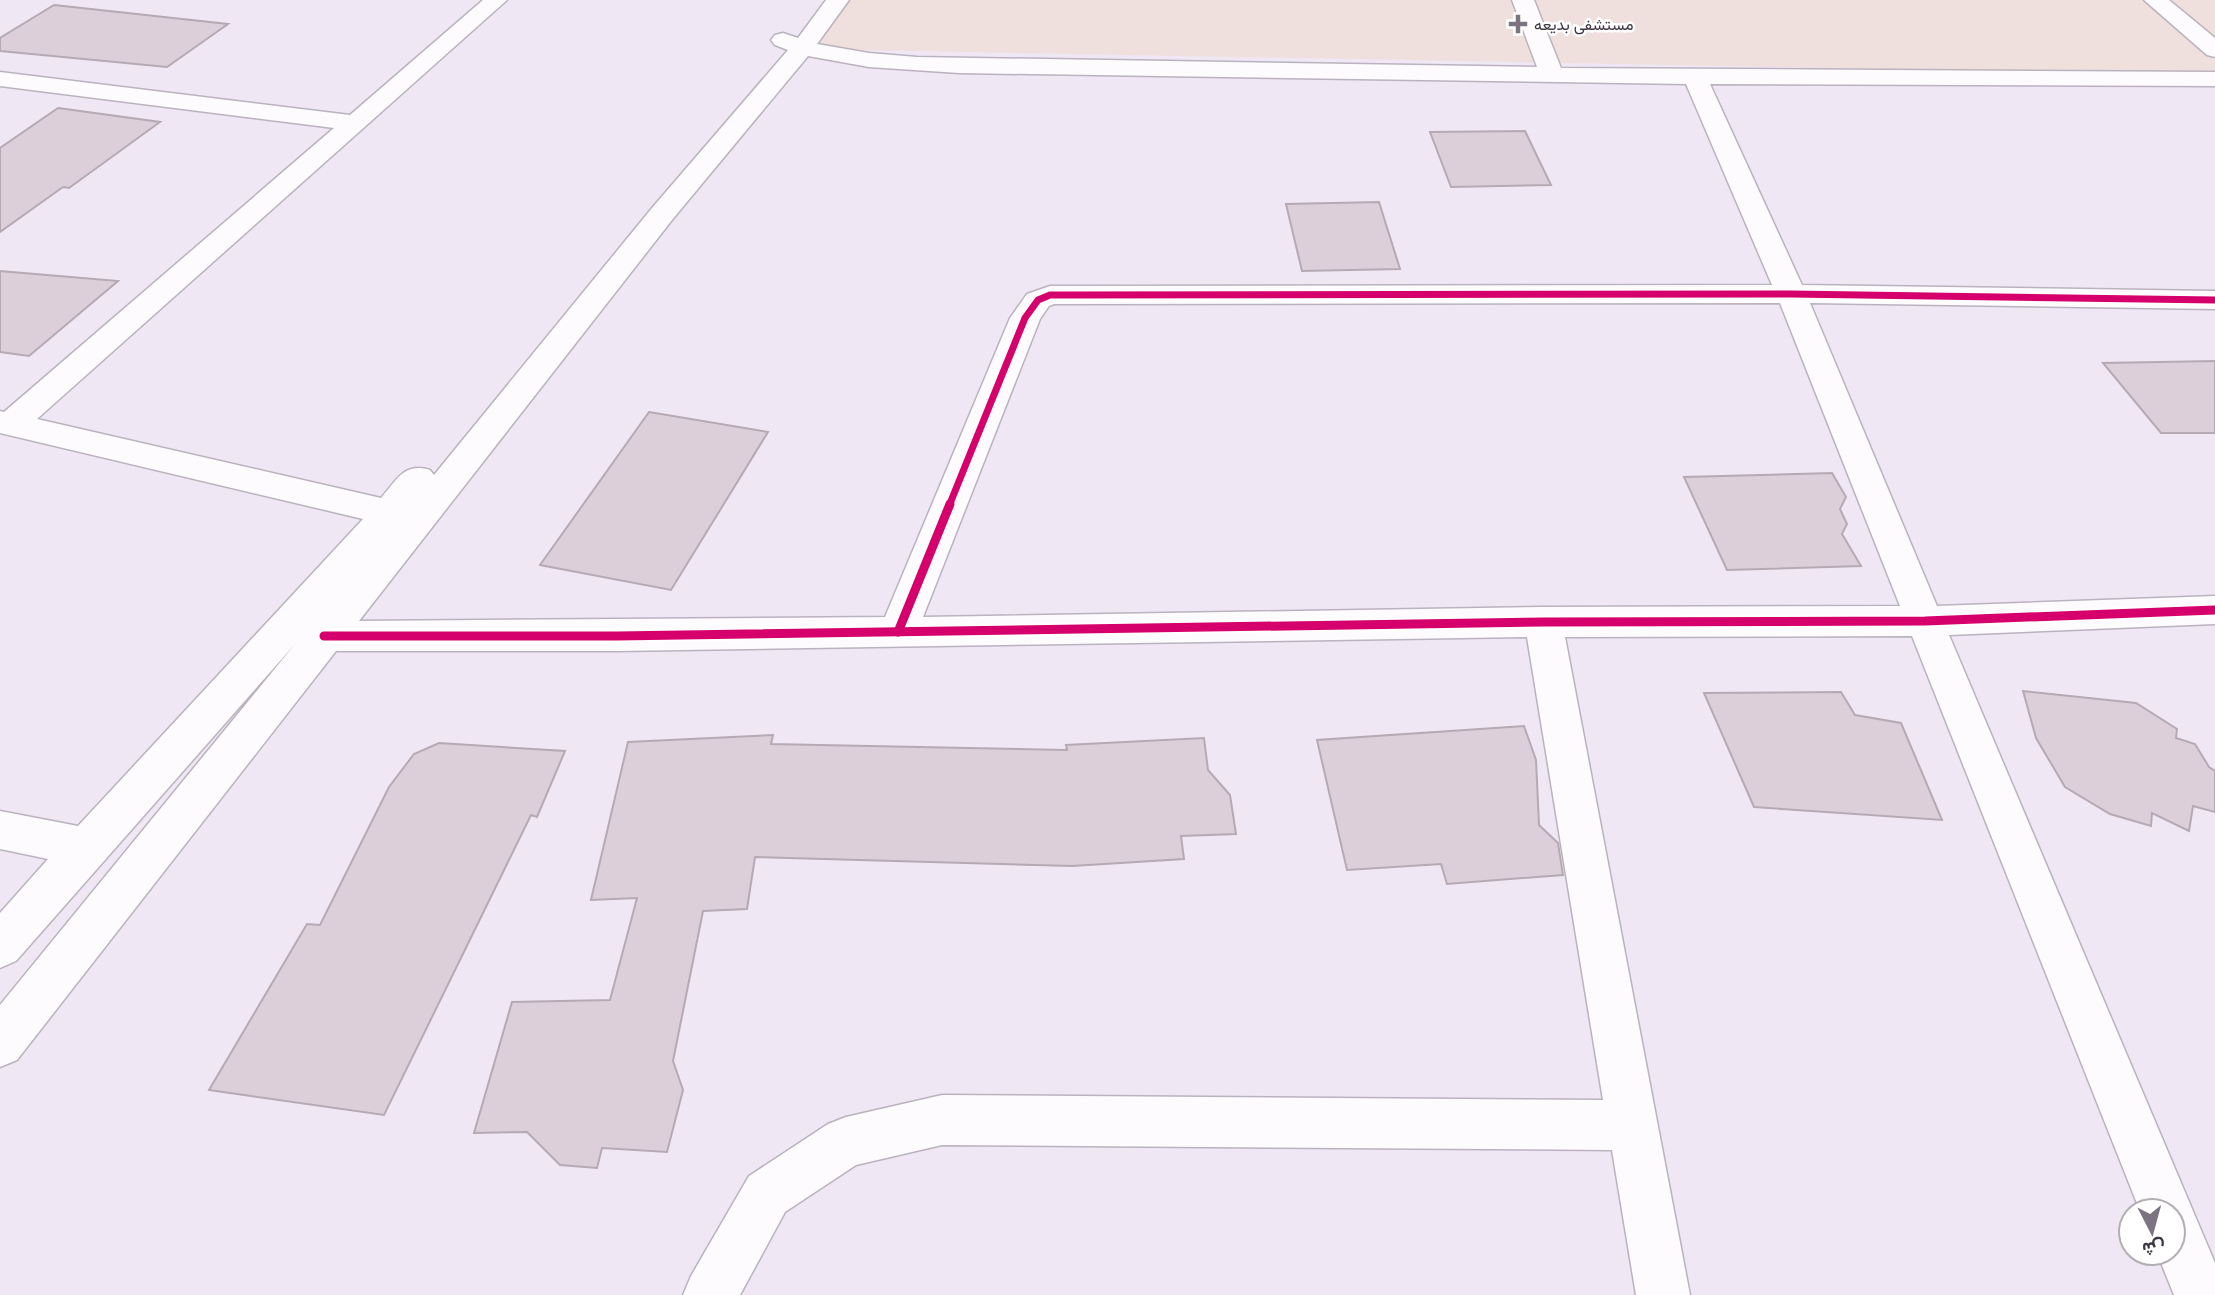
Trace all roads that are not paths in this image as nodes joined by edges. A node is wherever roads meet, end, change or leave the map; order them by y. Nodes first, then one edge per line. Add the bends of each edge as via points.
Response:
1 (496, 0) edge
2 (811, 0) edge
3 (838, 0) edge
4 (1523, 0) edge
5 (2155, 0) edge
6 (792, 45) junction
7 (2215, 50) edge
8 (1552, 75) junction
9 (1695, 77) junction
10 (0, 79) edge
11 (2215, 79) edge
12 (356, 123) junction
13 (1791, 294) junction
14 (2215, 300) edge
15 (6, 423) edge
16 (389, 512) junction
17 (2215, 610) edge
18 (1925, 621) junction
19 (1543, 622) junction
20 (898, 632) junction
21 (324, 636) junction
22 (0, 830) edge
23 (84, 847) junction
24 (0, 946) edge
25 (0, 1043) edge
26 (1633, 1125) junction
27 (2160, 1197) edge
28 (2187, 1261) edge
29 (710, 1295) edge
30 (1663, 1295) edge
31 (2201, 1295) edge

1 - 12 street
2 - 6 street
3 - 6 street
4 - 8 street
5 - 7 street
6 - 8 street via 901,63 959,66
6 - 16 street
6 - 21 street
8 - 9 street
9 - 11 street
9 - 13 street
10 - 12 street
12 - 15 street
13 - 14 street
13 - 18 street
13 - 20 street via 1064,294 1038,300 1025,318
15 - 16 street
16 - 23 street
17 - 18 street
18 - 19 street
18 - 27 street
19 - 20 street
19 - 26 street
20 - 21 street
21 - 25 street
22 - 23 street
23 - 24 street
26 - 29 street via 942,1120 846,1142 767,1194
26 - 30 street
28 - 31 street

